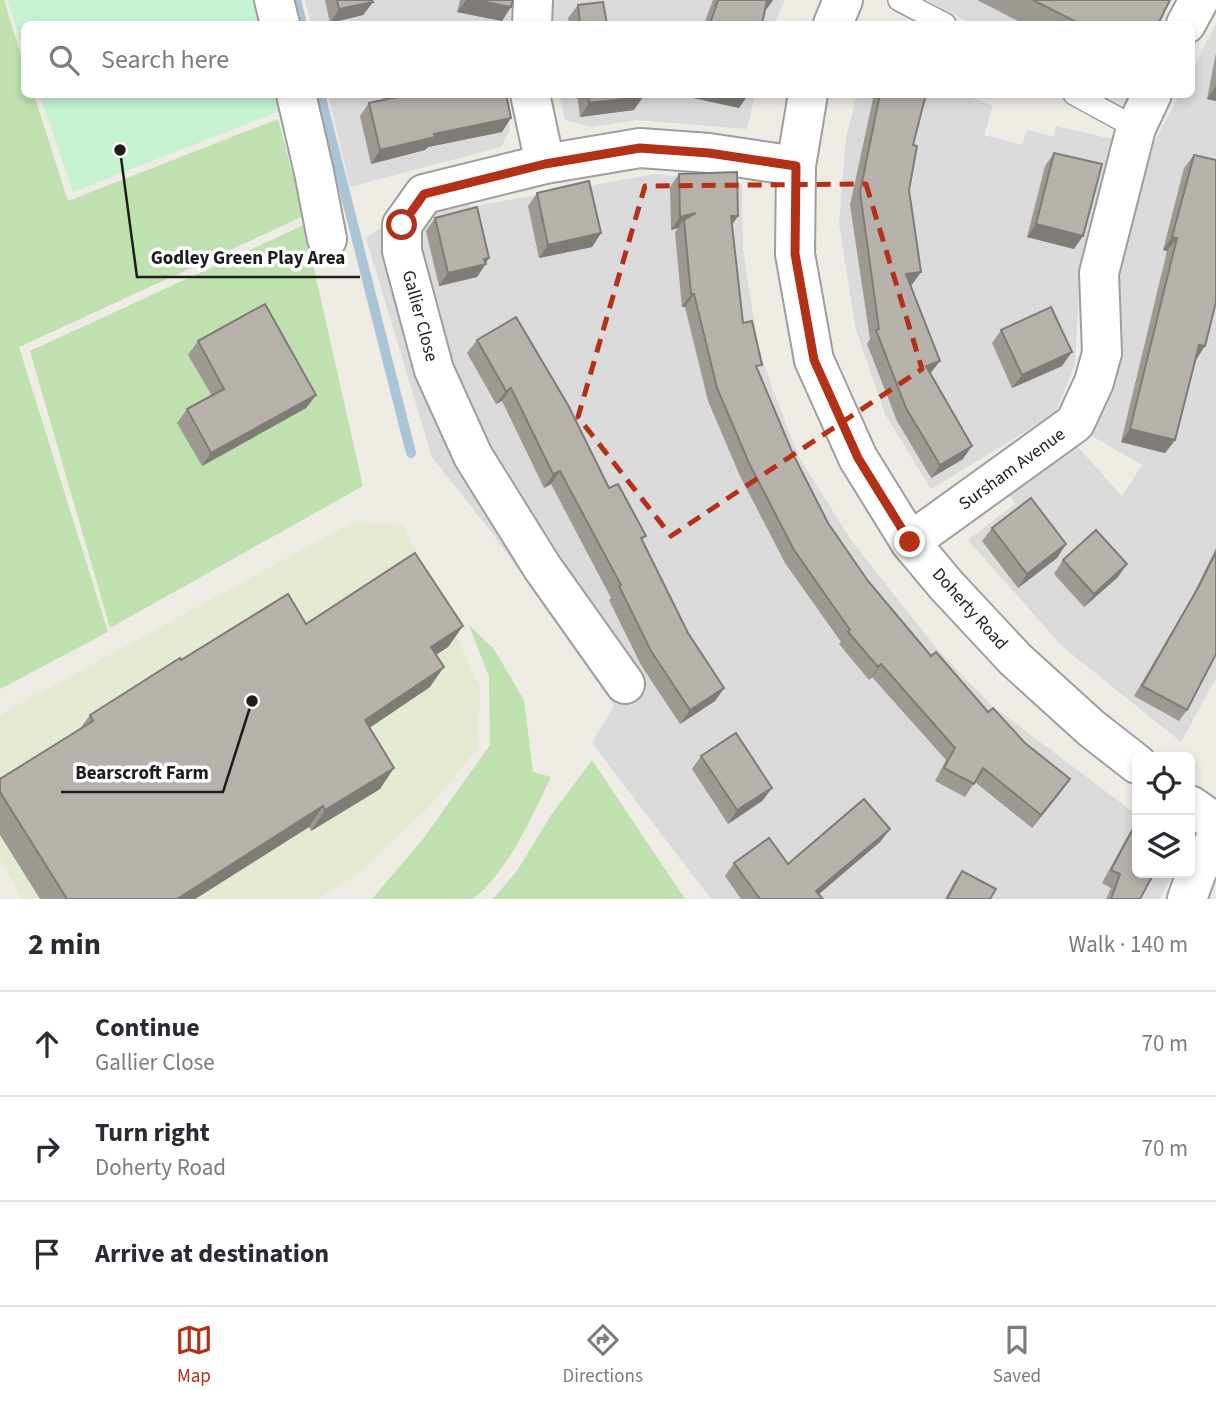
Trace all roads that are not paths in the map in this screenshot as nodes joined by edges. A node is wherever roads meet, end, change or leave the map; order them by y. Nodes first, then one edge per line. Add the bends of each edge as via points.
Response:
1 (274, 0) edge
2 (533, 0) edge
3 (843, 0) edge
4 (899, 0) edge
5 (1199, 0) edge
6 (279, 21) edge
7 (531, 21) edge
8 (834, 21) edge
9 (939, 21) edge
10 (1188, 21) edge
11 (297, 98) edge
12 (531, 98) edge
13 (807, 98) edge
14 (1081, 98) edge
15 (1150, 98) edge
16 (1136, 128) junction
17 (545, 164) junction
18 (796, 166) junction
19 (327, 239) dead end
20 (910, 542) junction
21 (625, 684) dead end
22 (1132, 760) edge
23 (1195, 808) edge
24 (1216, 823) edge
25 (1216, 839) edge
26 (1187, 899) edge

1 - 6 street
2 - 7 street
3 - 8 street
4 - 9 lane
5 - 10 street
11 - 19 street
12 - 17 street
13 - 18 street, Doherty Road
14 - 16 lane
15 - 16 street, Sursham Avenue
16 - 20 street, Sursham Avenue via 1099,273 1101,353 1094,382 1075,423
17 - 18 street, Gallier Close via 640,148
17 - 21 street, Gallier Close via 424,194 402,225 402,251 434,370 473,456 542,567
18 - 20 street, Doherty Road via 795,254 814,360 858,458
20 - 22 street, Doherty Road via 1015,659
23 - 24 street
25 - 26 street

